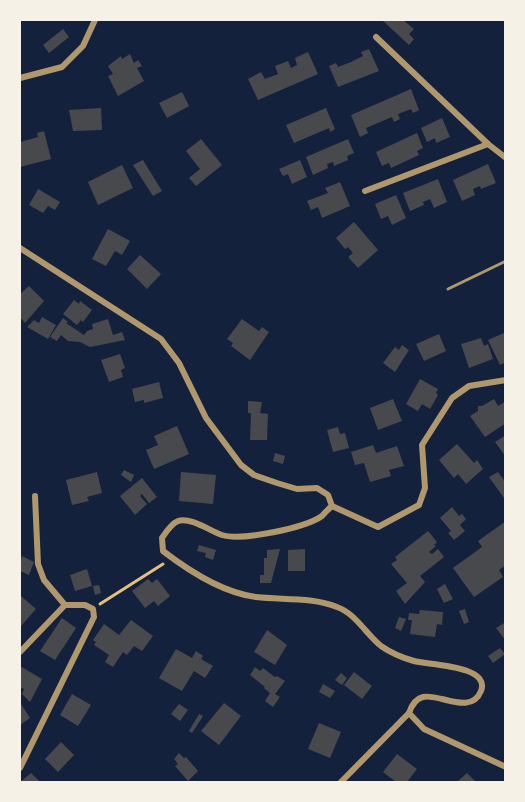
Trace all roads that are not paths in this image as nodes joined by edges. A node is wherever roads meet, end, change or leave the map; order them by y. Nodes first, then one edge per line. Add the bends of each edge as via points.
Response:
1 (95, 20) edge
2 (376, 37) dead end
3 (20, 78) edge
4 (488, 144) junction
5 (506, 158) edge
6 (365, 191) dead end
7 (20, 248) edge
8 (506, 261) edge
9 (447, 289) dead end
10 (506, 380) edge
11 (35, 496) dead end
12 (332, 506) junction
13 (64, 605) junction
14 (20, 651) edge
15 (409, 714) junction
16 (506, 767) edge
17 (20, 768) edge
18 (341, 783) edge

1 - 3 street via 83,46 62,67
2 - 4 street
4 - 5 street
4 - 6 street
7 - 12 street via 160,339 179,363 206,418 242,465 255,475 297,489 317,488 328,495
8 - 9 lane
10 - 12 street via 468,386 452,398 422,445 425,488 419,505 378,527
11 - 13 street via 38,564 44,580
12 - 15 street via 315,520 264,535 225,536 179,521 162,538 163,551 219,586 253,597 342,608 381,646 398,656 469,670 481,682 481,692 472,701 424,696 416,700
13 - 14 street
13 - 17 street via 86,605 93,609 94,617
15 - 16 street via 424,729
15 - 18 street

